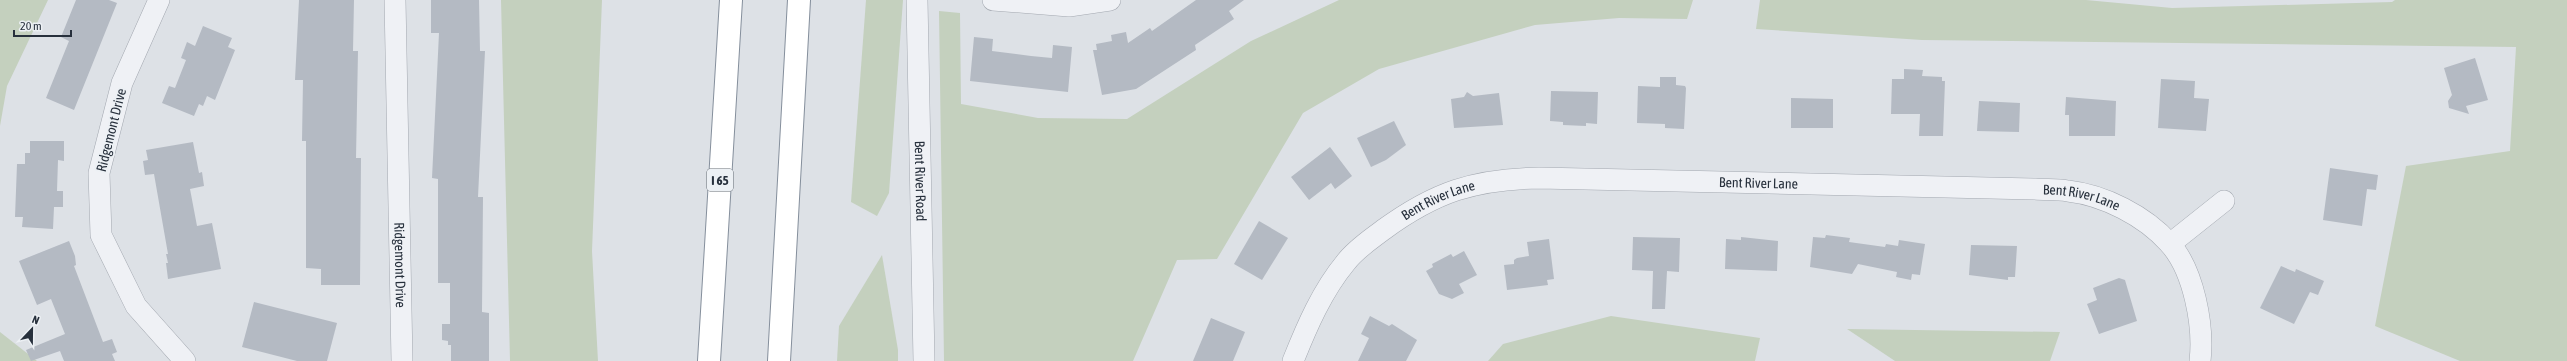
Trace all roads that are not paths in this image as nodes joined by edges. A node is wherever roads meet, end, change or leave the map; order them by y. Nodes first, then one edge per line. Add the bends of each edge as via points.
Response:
1 (159, 0) edge
2 (395, 0) edge
3 (731, 0) edge
4 (799, 0) edge
5 (917, 0) edge
6 (993, 0) edge
7 (1110, 0) edge
8 (2224, 201) dead end
9 (2170, 244) junction
10 (184, 361) edge
11 (402, 361) edge
12 (709, 361) edge
13 (779, 361) edge
14 (924, 361) edge
15 (1293, 361) edge
16 (2200, 361) edge

1 - 10 street, Ridgemont Drive via 122,83 99,173 101,234 136,306
2 - 11 street, Ridgemont Drive
3 - 12 highway, I 65
4 - 13 highway
5 - 14 street, Bent River Road
6 - 7 street via 1069,6
8 - 9 street
9 - 15 street, Bent River Lane via 2150,226 2120,207 2069,191 1502,178 1434,198 1411,210 1365,244 1346,261 1330,285 1310,319
9 - 16 street, Bent River Lane via 2192,288 2201,335

